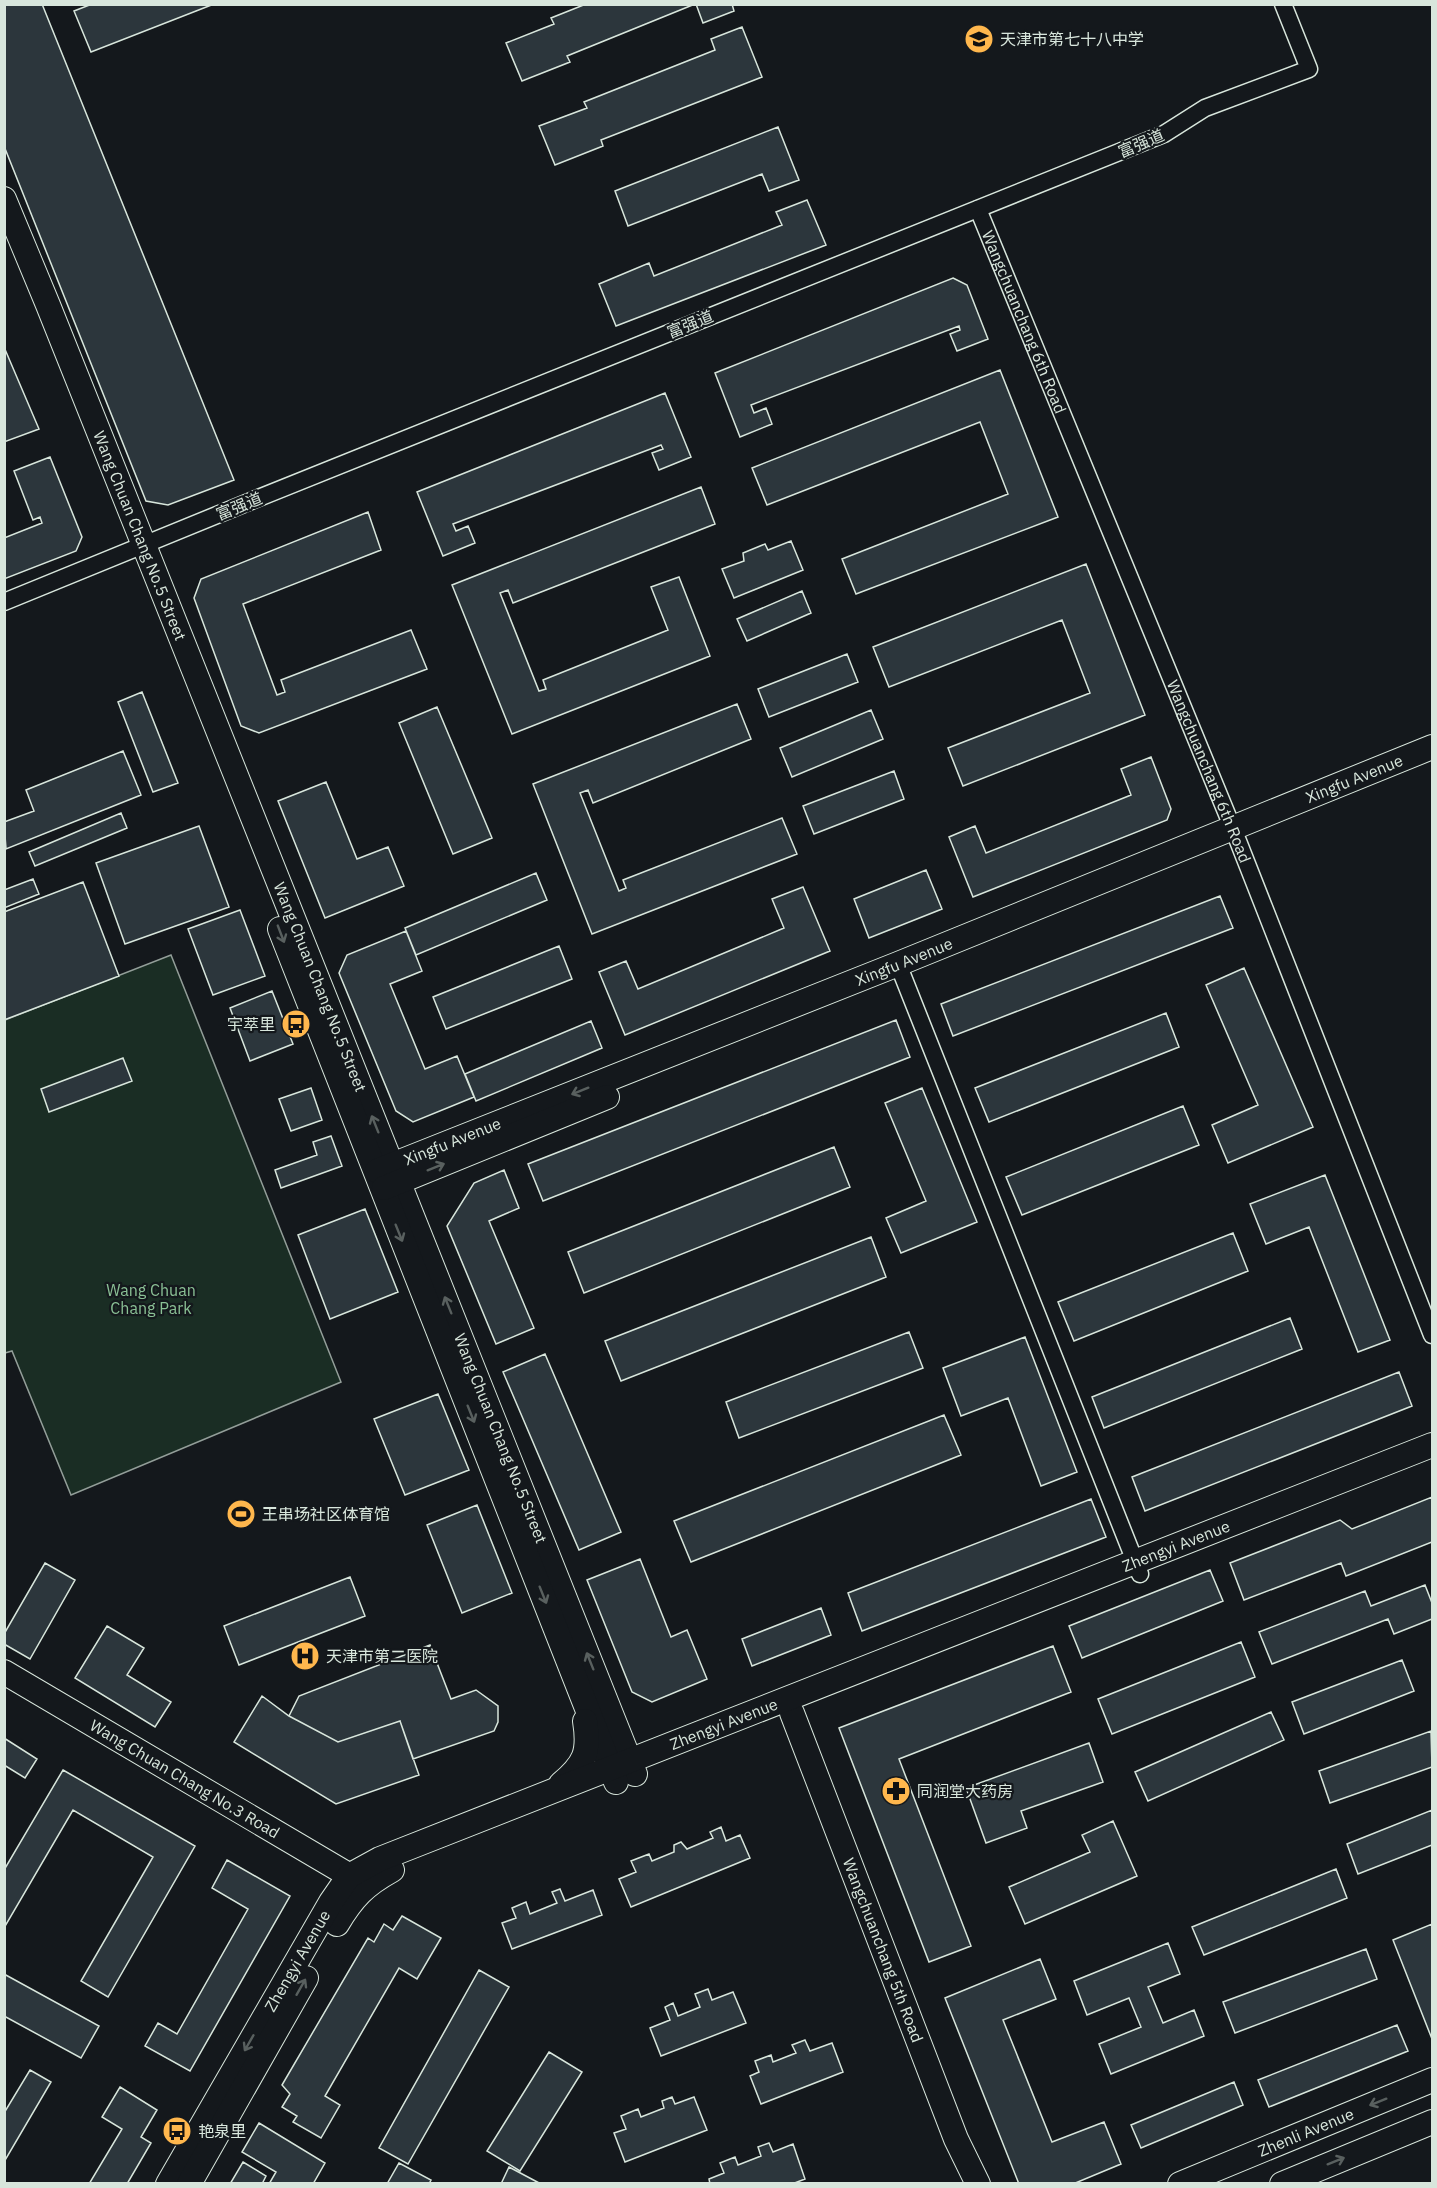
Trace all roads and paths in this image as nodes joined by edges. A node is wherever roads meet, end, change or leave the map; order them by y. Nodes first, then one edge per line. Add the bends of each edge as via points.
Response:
1 (1283, 4) edge
2 (4, 199) edge
3 (978, 209) junction
4 (4, 235) edge
5 (137, 547) junction
6 (4, 602) edge
7 (1432, 747) edge
8 (1432, 762) edge
9 (1235, 835) junction
10 (900, 970) junction
11 (387, 1177) junction
12 (1432, 1335) edge
13 (1432, 1445) edge
14 (1432, 1459) edge
15 (1137, 1568) junction
16 (4, 1672) edge
17 (591, 1708) dead end
18 (792, 1713) junction
19 (623, 1771) junction
20 (556, 1798) dead end
21 (358, 1881) junction
22 (1432, 2080) edge
23 (1432, 2122) edge
24 (168, 2184) edge
25 (189, 2184) edge
26 (978, 2184) edge
27 (1180, 2184) edge
28 (1282, 2184) edge

1 - 3 street, 富强道 via 1309,69 1205,108 1164,134
2 - 5 street, Wang Chuan Chang No.5 Street
3 - 5 street, 富强道
3 - 9 street, Wangchuanchang 6th Road
4 - 5 street, Wang Chuan Chang No.5 Street
5 - 6 street, 富强道
5 - 11 street, Wang Chuan Chang No.5 Street
7 - 9 street, Xingfu Avenue
8 - 9 street, Xingfu Avenue
9 - 10 street, Xingfu Avenue
9 - 12 street, Wangchuanchang 6th Road
10 - 11 street, Xingfu Avenue
10 - 15 street
11 - 19 street, Wang Chuan Chang No.5 Street
13 - 15 street, Zhengyi Avenue
14 - 15 street, Zhengyi Avenue
15 - 18 street, Zhengyi Avenue
15 - 19 street, Zhengyi Avenue
16 - 21 street, Wang Chuan Chang No.3 Road
17 - 20 street via 585,1757
18 - 19 street, Zhengyi Avenue
18 - 26 street, Wangchuanchang 5th Road via 956,2139
19 - 21 street, Zhengyi Avenue via 380,1859
21 -> 24 street, Zhengyi Avenue via 331,1902
25 -> 21 street, Zhengyi Avenue via 354,1898
22 -> 27 street, Zhenli Avenue
28 -> 23 street

